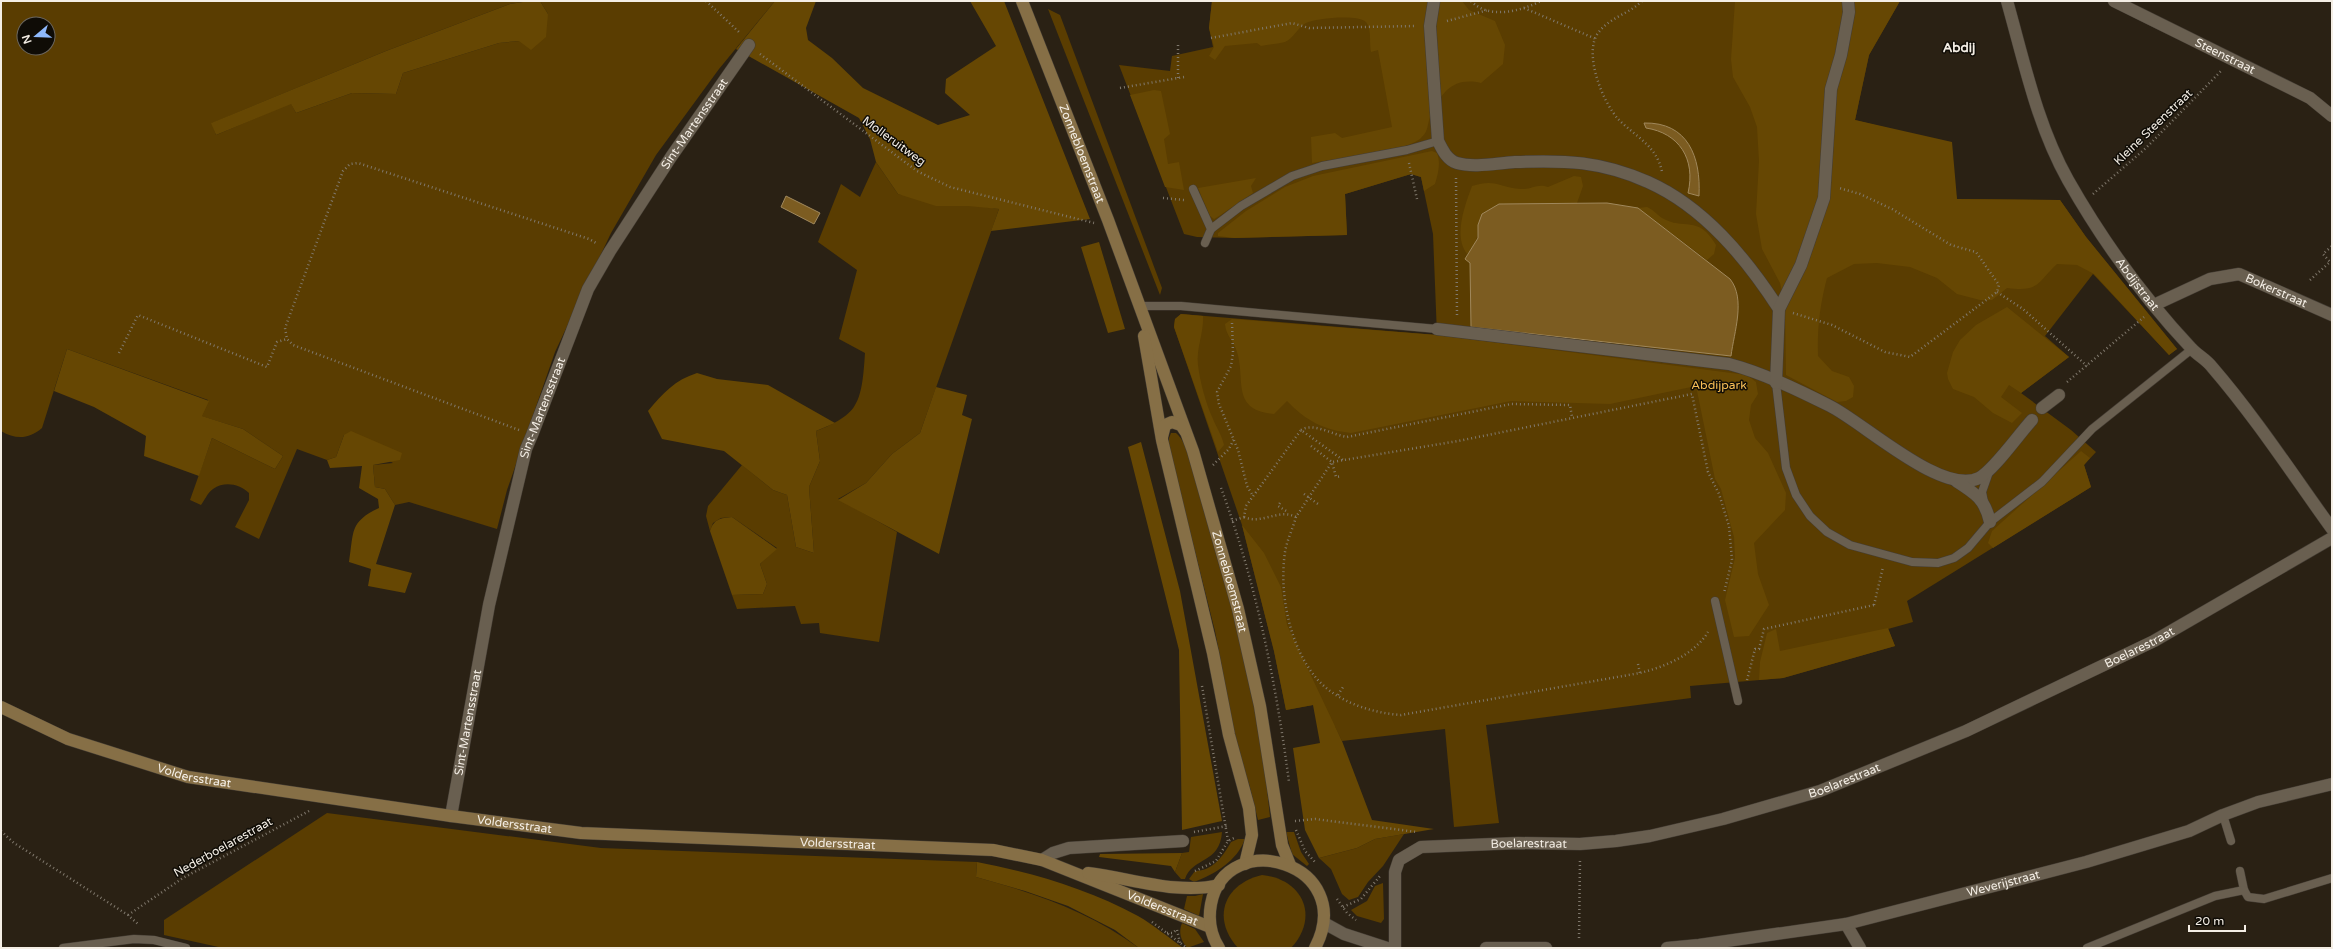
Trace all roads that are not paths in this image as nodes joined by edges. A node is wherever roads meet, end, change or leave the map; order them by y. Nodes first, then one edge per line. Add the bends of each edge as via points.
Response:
1 (1022, 1) edge
2 (1434, 1) edge
3 (1848, 1) edge
4 (2007, 1) edge
5 (2114, 1) edge
6 (749, 45) road end
7 (2332, 116) edge
8 (1438, 141) junction
9 (1193, 188) dead end
10 (1211, 229) junction
11 (1205, 243) dead end
12 (2154, 305) junction
13 (1139, 306) junction
14 (1779, 309) junction
15 (2332, 315) edge
16 (1437, 329) joint
17 (2192, 349) junction
18 (1776, 382) junction
19 (2059, 395) dead end
20 (2042, 408) dead end
21 (2032, 420) dead end
22 (1187, 436) junction
23 (1162, 437) junction
24 (1990, 469) junction
25 (1955, 481) junction
26 (1984, 502) junction
27 (1990, 522) junction
28 (2332, 529) edge
29 (2332, 538) edge
30 (1715, 601) dead end
31 (1738, 701) dead end
32 (1, 707) edge
33 (2332, 784) edge
34 (2223, 815) junction
35 (451, 816) junction
36 (1183, 841) road end
37 (2231, 841) dead end
38 (1042, 860) junction
39 (1245, 864) junction
40 (1290, 865) junction
41 (1071, 871) junction
42 (2240, 871) dead end
43 (2332, 878) edge
44 (1219, 885) junction
45 (2244, 890) junction
46 (1324, 923) junction
47 (1846, 924) junction
48 (1210, 927) junction
49 (2102, 945) edge
50 (63, 948) edge
51 (186, 948) edge
52 (1219, 948) edge
53 (1315, 948) edge
54 (1387, 948) edge
55 (1395, 948) edge
56 (1486, 948) edge
57 (1546, 948) edge
58 (1667, 948) edge
59 (1860, 948) edge
60 (2087, 948) edge

1 - 13 main road, Zonnebloemstraat
2 - 8 street via 1430,26
3 - 14 street via 1841,55 1831,89 1827,185 1801,265
4 - 12 street, Abdijstraat via 2044,127 2068,179 2118,258
5 - 7 street, Steenstraat via 2310,98
6 - 35 street, Sint-Martensstraat via 705,106 588,289 526,448 489,605
8 - 10 lane via 1407,150 1322,166 1292,176 1241,206
8 - 14 street via 1445,155 1456,163 1562,160 1612,168 1658,188 1684,203 1734,245
9 - 10 lane
10 - 11 lane
12 - 15 street, Bokerstraat via 2210,279 2239,274
12 - 17 street, Abdijstraat
13 - 16 lane via 1181,306
13 - 22 main road, Zonnebloemstraat
13 - 23 main road, Zonnebloemstraat
14 - 18 street
16 - 18 street via 1729,364 1748,369
17 - 27 lane via 2092,429 2042,482
17 - 28 street, Abdijstraat via 2211,365
18 - 25 street via 1831,407 1926,468
18 - 27 lane via 1786,468 1796,495 1810,516 1827,532 1850,545 1912,562 1938,563 1954,558 1968,548
19 - 20 street
21 - 24 street
22 - 23 main road via 1181,425 1172,422 1165,425
22 - 40 main road, Zonnebloemstraat via 1217,530 1240,616 1260,706 1282,845
23 - 39 main road, Zonnebloemstraat via 1213,653 1229,735 1249,808 1252,835
24 - 25 street via 1978,478
24 - 26 lane via 1983,488
25 - 26 street
26 - 27 street
29 - 55 street, Boelarestraat via 2154,642 1966,731 1820,791 1723,819 1650,836 1580,844 1518,843 1421,847 1399,860 1396,868
30 - 31 lane
32 - 35 main road, Voldersstraat via 68,739 188,777
33 - 34 street, Weverijstraat via 2258,802
34 - 37 lane
34 - 47 street, Weverijstraat via 2189,831 2094,860
35 - 38 main road, Voldersstraat via 581,833 993,850
36 - 38 street via 1069,848
38 - 41 main road, Voldersstraat
39 - 40 main road via 1272,860
39 - 44 main road
40 - 46 main road via 1312,881 1321,898
41 - 44 main road, Voldersstraat via 1186,889 1203,889
41 - 48 main road, Voldersstraat
42 - 45 lane
43 - 45 lane via 2264,899 2248,897
44 - 48 main road via 1212,899
45 - 49 lane via 2214,896
46 - 53 main road
46 - 54 street via 1344,934
47 - 58 street, Weverijstraat
47 - 59 street
48 - 52 main road
49 - 60 lane
50 - 51 lane via 107,941 154,940
56 - 57 street

